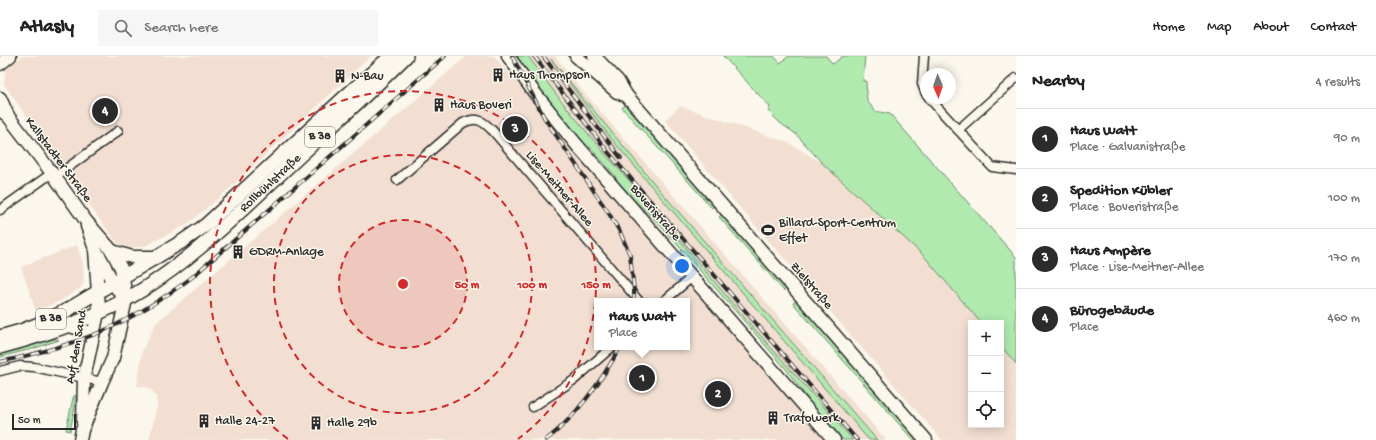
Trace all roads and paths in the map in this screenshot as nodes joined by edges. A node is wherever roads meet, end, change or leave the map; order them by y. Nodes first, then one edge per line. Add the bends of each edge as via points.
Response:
1 (10, 56) edge
2 (391, 56) edge
3 (406, 56) edge
4 (508, 56) edge
5 (576, 56) edge
6 (924, 56) edge
7 (598, 58) edge
8 (0, 64) edge
9 (923, 68) edge
10 (1016, 78) edge
11 (627, 96) junction
12 (0, 98) edge
13 (934, 104) edge
14 (4, 113) edge
15 (958, 130) junction
16 (118, 131) dead end
17 (1016, 170) edge
18 (53, 175) junction
19 (397, 180) dead end
20 (0, 210) edge
21 (86, 221) junction
22 (95, 249) junction
23 (112, 251) junction
24 (157, 257) junction
25 (692, 278) junction
26 (118, 281) junction
27 (98, 292) junction
28 (636, 298) edge
29 (668, 298) edge
30 (126, 299) junction
31 (99, 313) junction
32 (68, 326) junction
33 (93, 335) junction
34 (0, 337) edge
35 (0, 347) edge
36 (609, 350) edge
37 (0, 371) edge
38 (84, 378) junction
39 (102, 382) junction
40 (533, 407) dead end
41 (81, 435) edge
42 (834, 440) edge
43 (926, 440) edge

1 - 8 main road
2 - 24 main road, Rollbühlstraße / B 38 via 206,225
3 - 30 main road, Rollbühlstraße / B 38 via 181,264
4 - 25 main road, Boveristraße via 576,144
5 - 11 main road, Zielstraße via 617,92
6 - 9 street
7 - 11 main road, Zielstraße
10 - 15 street
11 - 43 main road, Zielstraße
12 - 14 main road, Kallstadter Straße
13 - 15 street
14 - 18 main road, Kallstadter Straße
15 - 17 street via 992,167
16 - 18 street
18 - 20 street
18 - 21 main road, Kallstadter Straße
19 - 28 street, Lise-Meitner-Allee via 463,124 478,119 493,131
21 - 22 main road, Kallstadter Straße
21 - 23 main road, Kallstadter Straße
22 - 26 main road via 106,268
22 - 27 main road, Kallstadter Straße
23 - 24 main road via 132,257
23 - 26 main road, Kallstadter Straße via 121,268
24 - 26 main road, Rollbühlstraße / B 38
25 - 29 street
25 - 42 main road, Boveristraße
26 - 27 main road, Rollbühlstraße / B 38
26 - 30 main road
27 - 31 main road, Auf dem Sand
27 - 34 main road, Rollbühlstraße / B 38 via 44,322
30 - 31 main road, B 38
30 - 39 main road, Auf dem Sand via 113,358
31 - 32 main road, B 38
31 - 33 main road, Auf dem Sand
32 - 33 main road
32 - 35 main road, B 38
33 - 38 main road, Auf dem Sand
36 - 40 street via 574,380
37 - 38 street via 20,366 34,366
38 - 39 street
38 - 41 main road, Auf dem Sand
39 - 41 main road, Auf dem Sand

